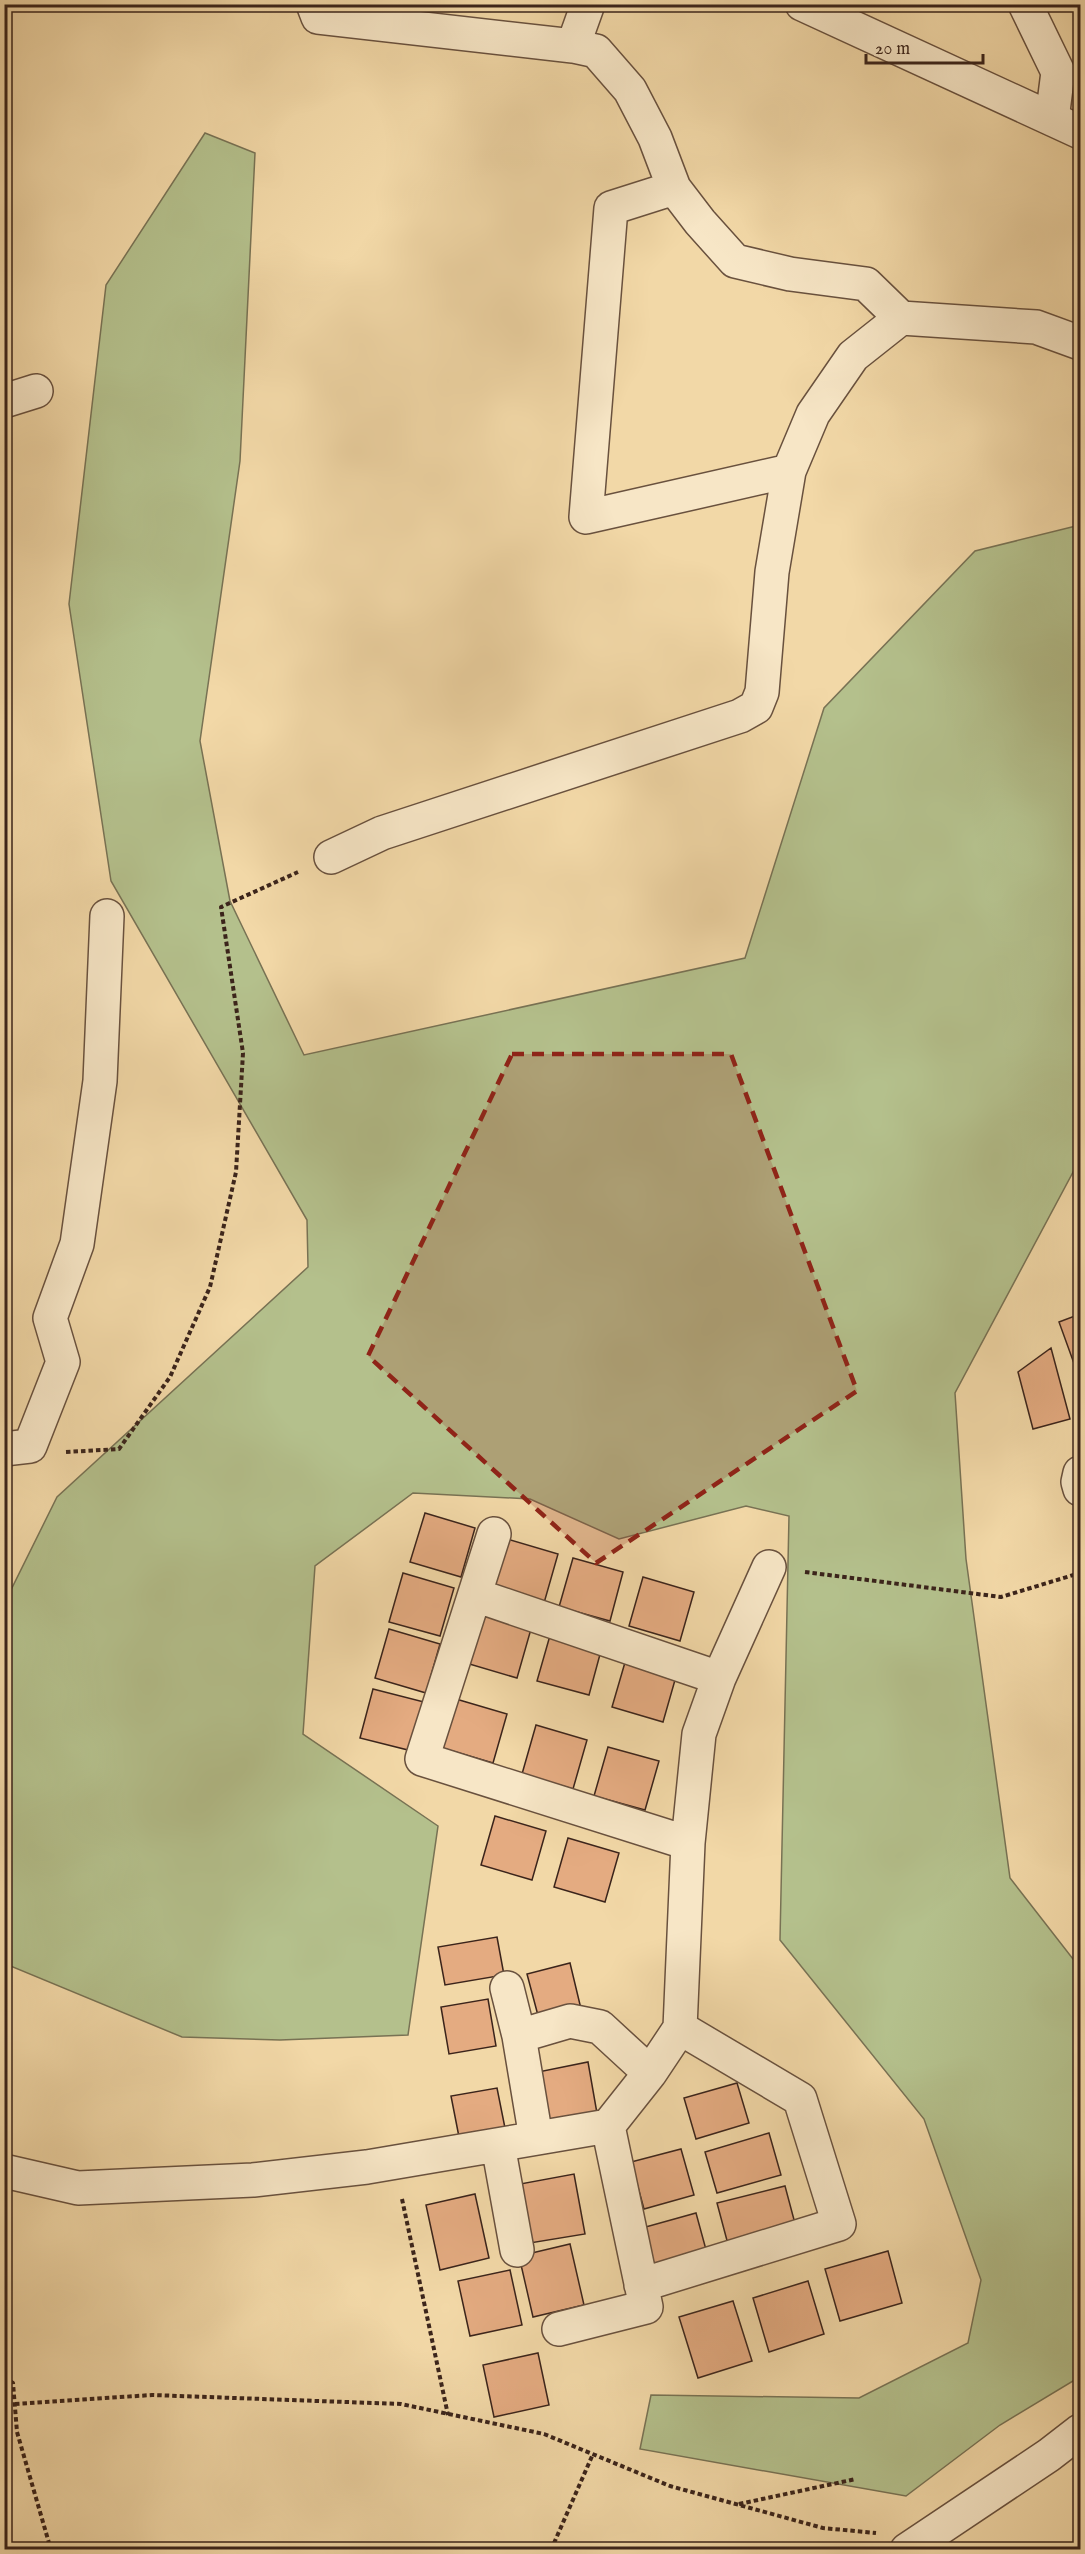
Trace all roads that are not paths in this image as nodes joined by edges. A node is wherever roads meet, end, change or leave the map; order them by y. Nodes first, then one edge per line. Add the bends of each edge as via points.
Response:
1 (313, 4) edge
2 (588, 4) edge
3 (802, 4) edge
4 (1025, 4) edge
5 (573, 46) junction
6 (1069, 68) edge
7 (1066, 125) edge
8 (674, 188) junction
9 (901, 318) junction
10 (1080, 343) edge
11 (36, 391) dead end
12 (4, 401) edge
13 (789, 471) junction
14 (331, 857) road end
15 (107, 916) dead end
16 (17, 1447) edge
17 (1080, 1473) edge
18 (1080, 1490) edge
19 (494, 1534) dead end
20 (769, 1567) road end
21 (475, 1595) junction
22 (719, 1678) junction
23 (688, 1843) junction
24 (507, 1988) dead end
25 (680, 2028) junction
26 (519, 2036) junction
27 (650, 2073) junction
28 (608, 2126) junction
29 (536, 2138) junction
30 (498, 2145) junction
31 (4, 2171) edge
32 (517, 2250) dead end
33 (641, 2285) junction
34 (559, 2329) dead end
35 (1080, 2431) edge
36 (897, 2542) edge

1 - 5 street via 318,17
2 - 5 street
3 - 7 street
4 - 6 street
5 - 8 street via 596,51 630,90 655,138
6 - 7 street
8 - 9 street via 735,261 790,274 866,284
8 - 13 street via 611,208 586,517
9 - 10 street via 1036,327
9 - 13 street via 853,356 813,414
11 - 12 street
13 - 14 street via 772,572 762,692 756,707 740,716 382,833
15 - 16 street via 100,1081 77,1244 50,1318 63,1362
17 - 18 street
19 - 21 street
20 - 22 street
21 - 22 street
21 - 23 street via 422,1759
22 - 23 street via 699,1734
23 - 25 street
24 - 26 street
25 - 27 street
25 - 33 street via 800,2099 839,2224
26 - 27 street via 570,2021 600,2027
26 - 29 street
27 - 28 street
28 - 29 street
28 - 33 street
29 - 30 street
30 - 31 street via 394,2163 253,2180 78,2188
30 - 32 street
33 - 34 street via 646,2307
35 - 36 street via 1049,2455

